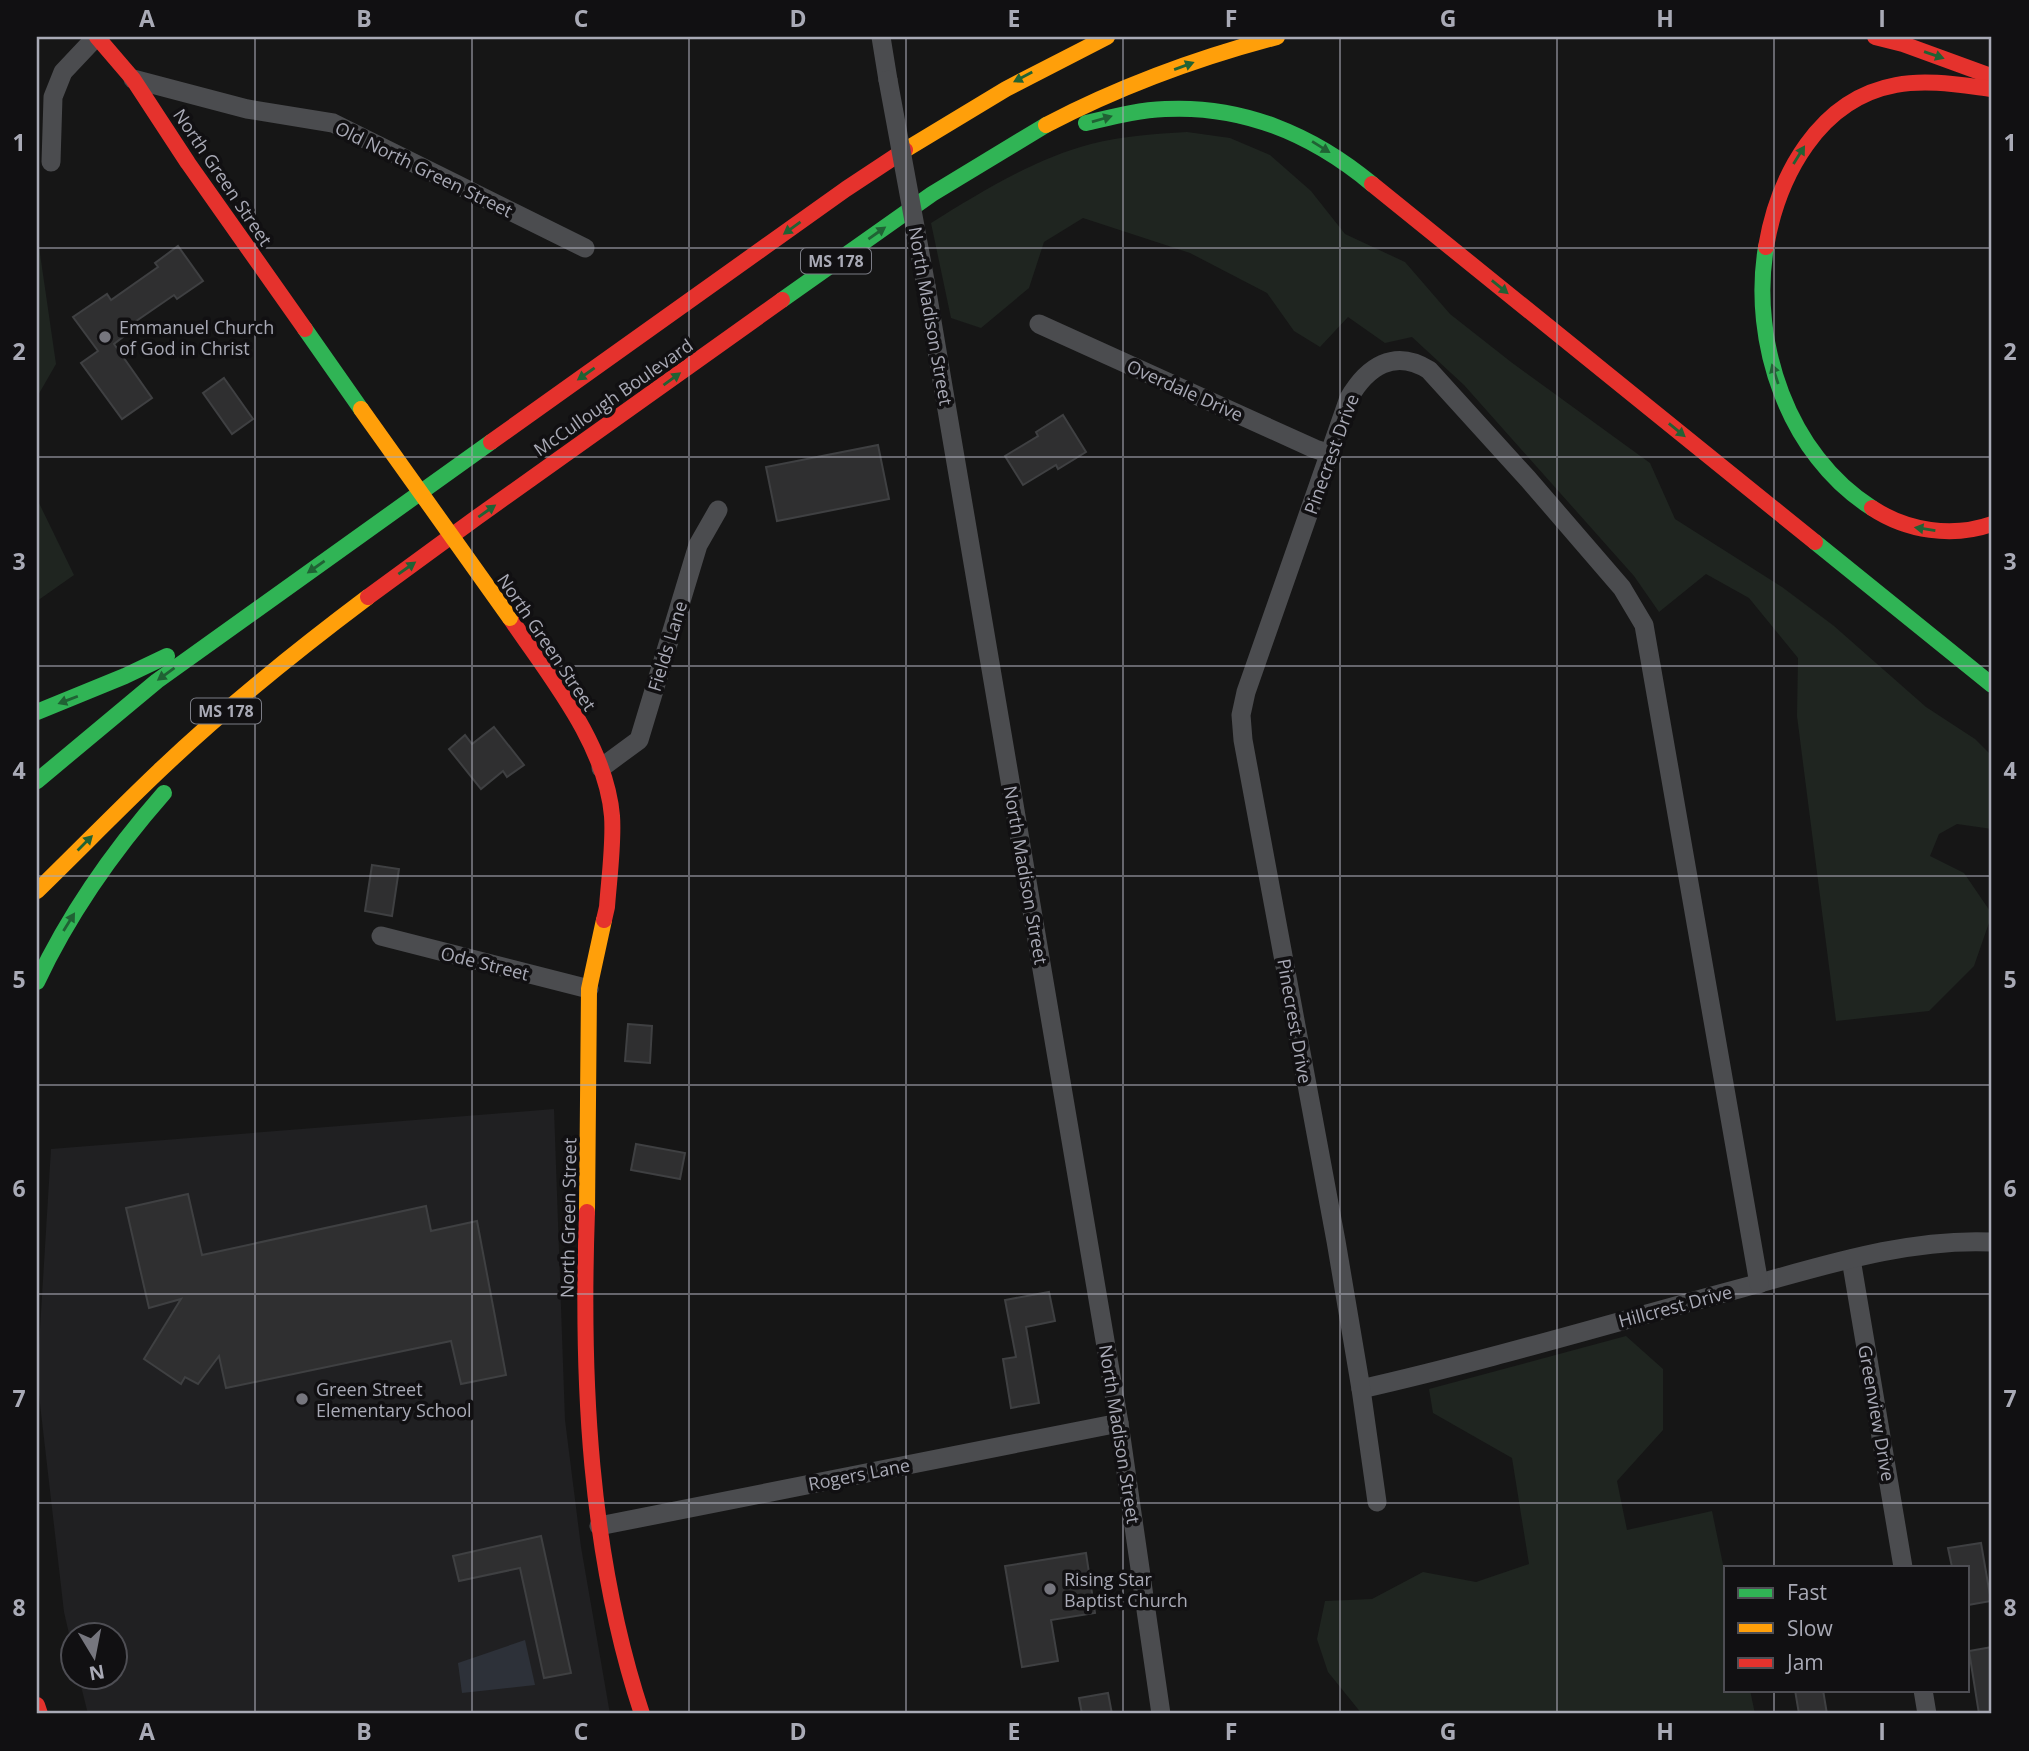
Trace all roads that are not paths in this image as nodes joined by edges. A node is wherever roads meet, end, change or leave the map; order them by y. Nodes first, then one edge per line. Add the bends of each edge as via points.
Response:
1 (96, 37) edge
2 (881, 37) edge
3 (1107, 37) edge
4 (1277, 37) edge
5 (1875, 37) edge
6 (1992, 76) edge
7 (133, 79) junction
8 (1992, 89) edge
9 (991, 157) junction
10 (51, 162) dead end
11 (585, 248) dead end
12 (1039, 324) dead end
13 (1331, 454) junction
14 (718, 510) dead end
15 (1992, 524) edge
16 (368, 596) junction
17 (242, 620) junction
18 (1992, 685) edge
19 (37, 712) edge
20 (215, 742) dead end
21 (601, 768) junction
22 (37, 781) edge
23 (176, 781) dead end
24 (37, 891) edge
25 (381, 936) dead end
26 (37, 982) edge
27 (589, 989) junction
28 (1992, 1242) edge
29 (1851, 1259) junction
30 (1759, 1283) junction
31 (1361, 1389) junction
32 (1119, 1423) junction
33 (1377, 1502) dead end
34 (599, 1527) junction
35 (1903, 1566) edge
36 (1923, 1692) edge
37 (37, 1705) edge
38 (40, 1714) edge
39 (642, 1714) edge
40 (1161, 1714) edge
41 (1927, 1714) edge

1 - 7 main road, North Green Street
1 - 10 street via 63,72 53,97
2 - 32 street, North Madison Street, bridge
3 -> 17 main road, McCullough Boulevard / MS 178 via 998,91 920,138
9 -> 4 main road, McCullough Boulevard / MS 178 via 1118,92
5 -> 6 main road
7 - 11 street, Old North Green Street via 247,109 333,122
7 - 21 main road, North Green Street, bridge via 510,618 576,716
15 -> 8 main road via 1950,531 1909,526 1869,510 1837,482 1788,408 1767,342 1762,297 1765,248 1778,198 1800,153 1825,121 1862,96 1902,83
16 -> 9 main road, McCullough Boulevard / MS 178 via 845,255
9 -> 18 main road via 1071,128 1156,108 1240,114 1311,140 1363,176
12 - 13 street, Overdale Drive
13 - 30 street, Pinecrest Drive via 1349,398 1367,373 1398,360 1419,364 1528,479 1638,612 1648,640
13 - 31 street, Pinecrest Drive via 1246,692 1241,727
14 - 21 street, Fields Lane via 698,545 639,740
16 - 20 main road
24 -> 16 main road, McCullough Boulevard / MS 178 via 226,711
17 -> 19 main road
17 -> 22 main road, McCullough Boulevard / MS 178 via 157,681
21 - 27 main road, North Green Street via 611,816 611,854 607,906
26 -> 23 main road via 62,933 111,858
25 - 27 street, Ode Street
27 - 34 main road, North Green Street via 587,1392
28 - 29 street, Hillcrest Drive via 1923,1245
29 - 30 street, Hillcrest Drive
29 - 35 street, Greenview Drive
30 - 31 street, Hillcrest Drive
31 - 33 street, Pinecrest Drive
32 - 34 street, Rogers Lane
32 - 40 street, North Madison Street
34 - 39 main road, North Green Street via 624,1660
36 - 41 street
37 - 38 main road

